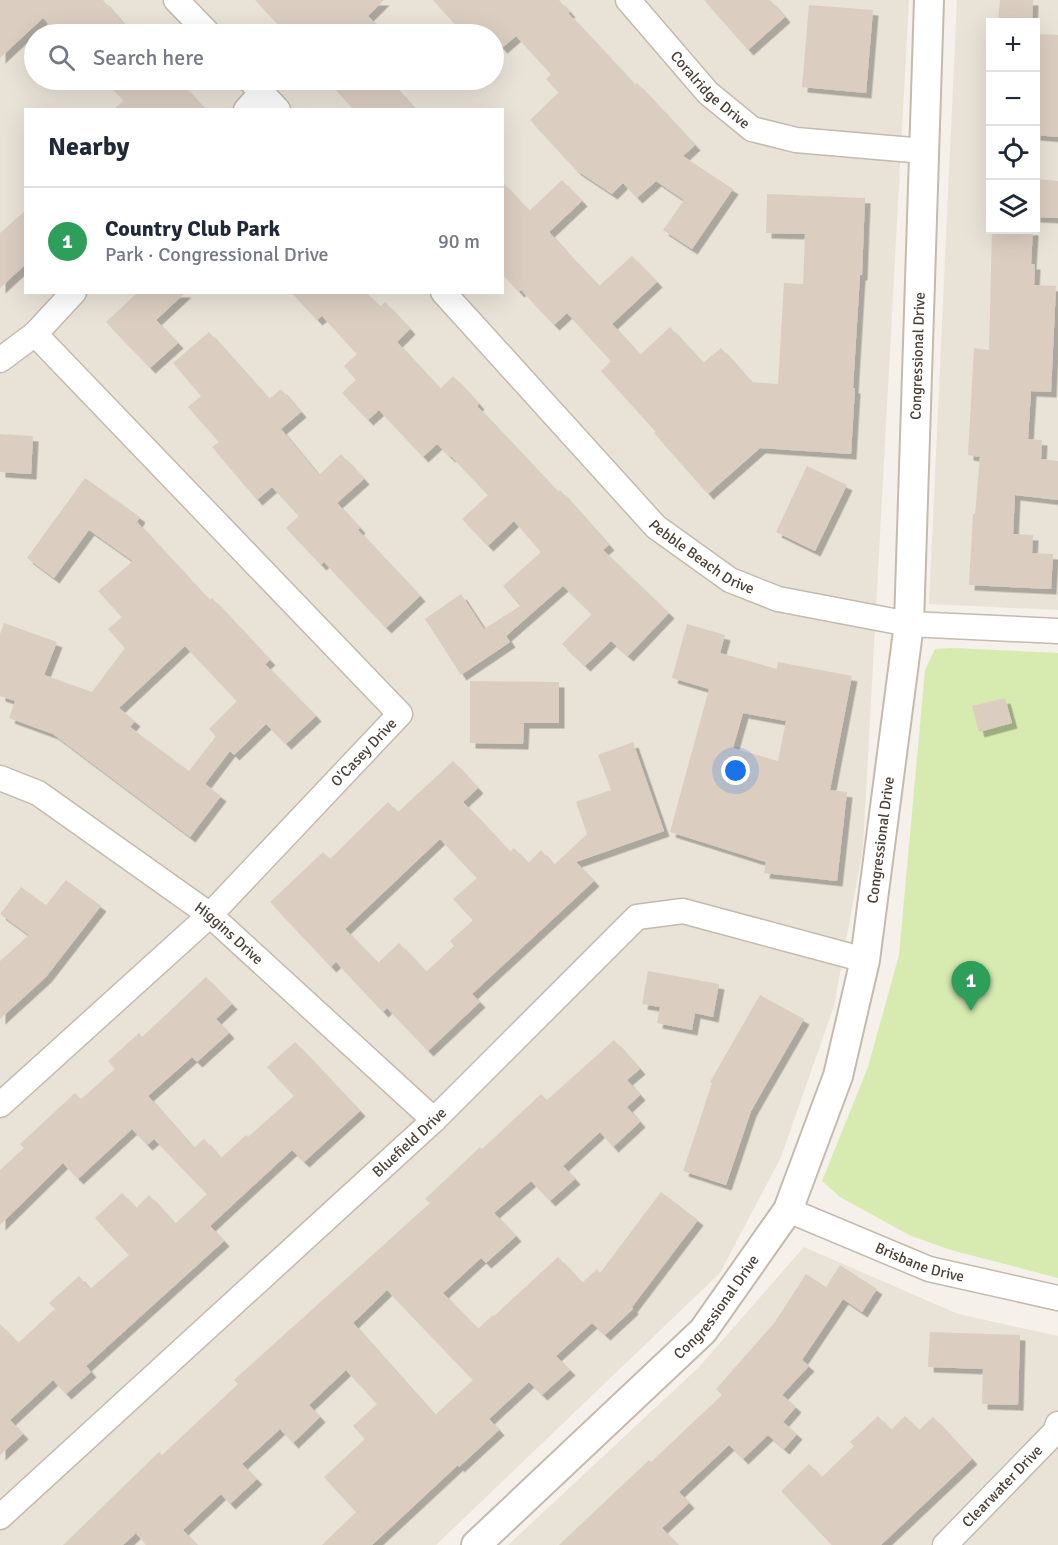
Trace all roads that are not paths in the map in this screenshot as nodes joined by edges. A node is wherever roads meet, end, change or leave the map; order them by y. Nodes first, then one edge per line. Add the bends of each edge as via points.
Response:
1 (176, 0) edge
2 (628, 0) edge
3 (929, 0) edge
4 (199, 24) edge
5 (924, 151) junction
6 (72, 294) edge
7 (445, 294) edge
8 (35, 334) junction
9 (0, 360) edge
10 (909, 624) junction
11 (1058, 631) edge
12 (0, 778) edge
13 (210, 915) junction
14 (865, 960) junction
15 (0, 1105) edge
16 (434, 1120) junction
17 (788, 1210) junction
18 (1058, 1298) edge
19 (1058, 1424) edge
20 (0, 1517) edge
21 (476, 1545) edge
22 (945, 1545) edge

1 - 4 street
2 - 5 street, Coralridge Drive via 708,93 752,129 796,140
3 - 5 street, Congressional Drive
5 - 10 street, Congressional Drive
6 - 8 street
7 - 10 street, Pebble Beach Drive via 656,527 730,579 778,599
8 - 9 street
8 - 13 street, O'Casey Drive via 400,714
10 - 11 street, Pebble Beach Drive
10 - 14 street, Congressional Drive
12 - 13 street, Higgins Drive via 38,793
13 - 15 street, O'Casey Drive
13 - 16 street, Higgins Drive
14 - 16 street, Bluefield Drive via 683,910 637,918
14 - 17 street, Congressional Drive via 838,1076
16 - 20 street, Bluefield Drive
17 - 18 street, Brisbane Drive via 928,1269
17 - 21 street, Congressional Drive via 703,1330
19 - 22 street, Clearwater Drive

